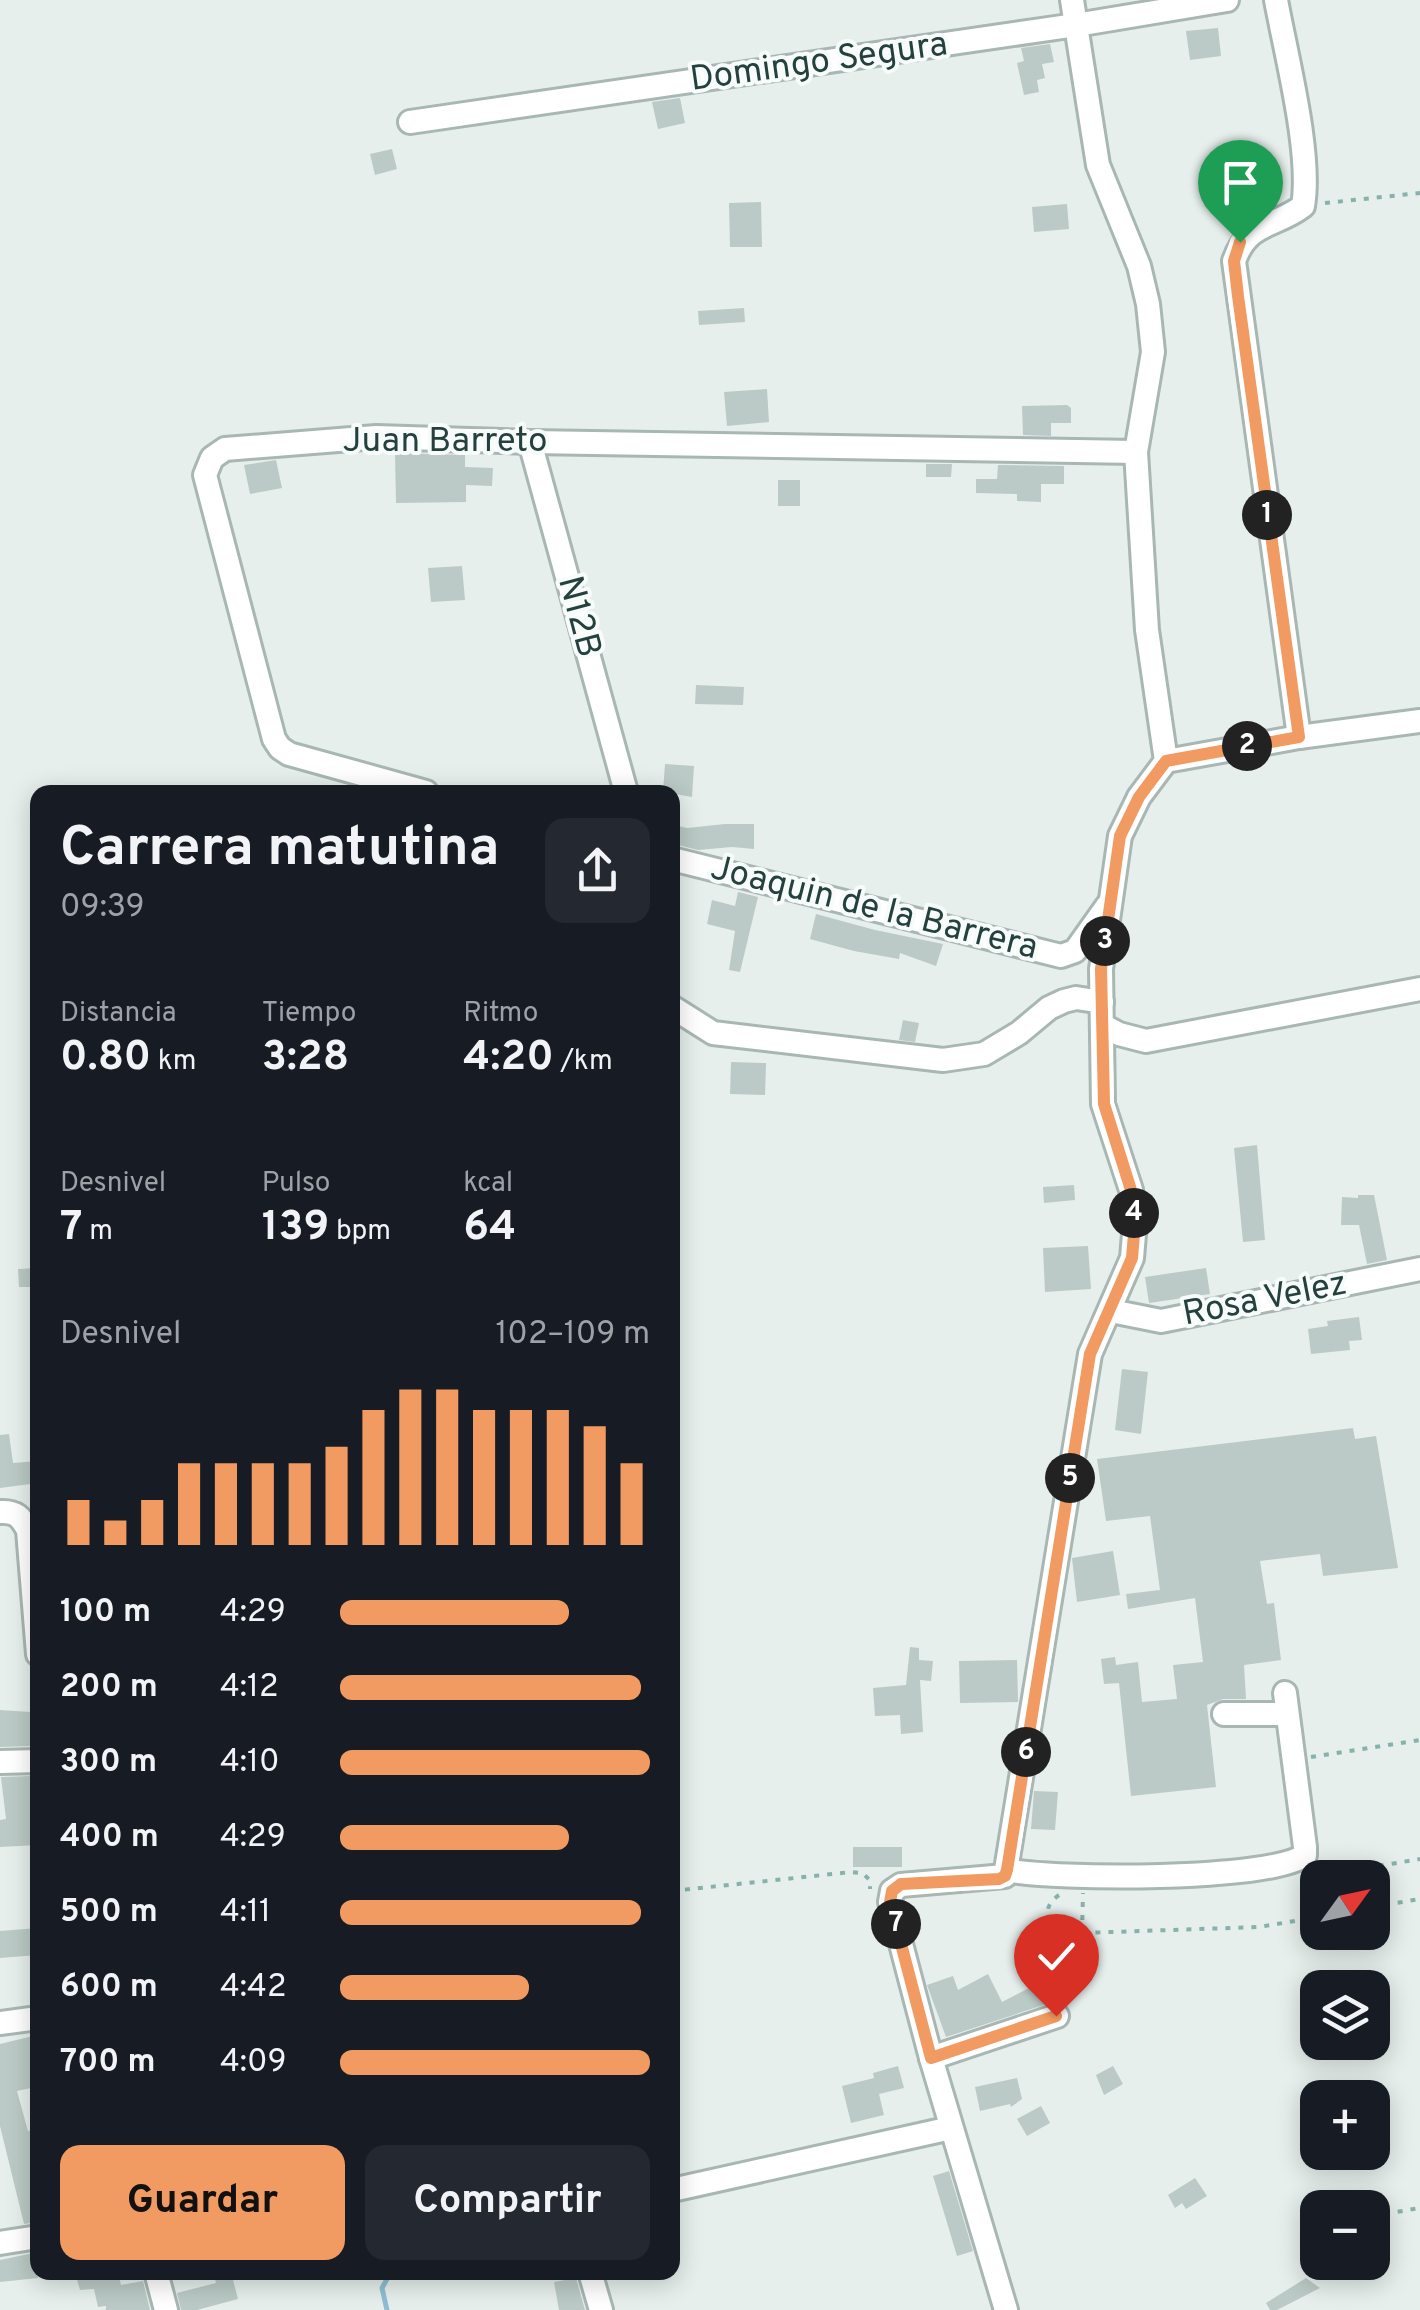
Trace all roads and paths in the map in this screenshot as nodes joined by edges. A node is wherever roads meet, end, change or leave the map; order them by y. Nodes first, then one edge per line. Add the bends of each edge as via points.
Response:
1 (1072, 0) edge
2 (1227, 0) edge
3 (1276, 0) edge
4 (1076, 25) junction
5 (410, 122) dead end
6 (1420, 193) edge
7 (1303, 206) junction
8 (530, 442) junction
9 (1136, 452) junction
10 (1420, 721) edge
11 (1299, 737) junction
12 (1166, 761) junction
13 (401, 785) edge
14 (624, 785) edge
15 (680, 861) edge
16 (1109, 902) junction
17 (1420, 989) edge
18 (680, 1012) edge
19 (1102, 1014) junction
20 (1420, 1269) edge
21 (1111, 1311) junction
22 (11, 1515) edge
23 (30, 1555) edge
24 (1224, 1714) dead end
25 (1420, 1740) edge
26 (1292, 1760) junction
27 (30, 1761) edge
28 (0, 1762) edge
29 (1420, 1859) edge
30 (1007, 1870) junction
31 (1294, 1879) dead end
32 (680, 1890) edge
33 (870, 1896) dead end
34 (1420, 1899) edge
35 (1390, 1904) edge
36 (1300, 1920) edge
37 (1082, 1934) junction
38 (1056, 2016) dead end
39 (30, 2019) edge
40 (0, 2023) edge
41 (931, 2058) junction
42 (952, 2128) junction
43 (680, 2188) edge
44 (1420, 2208) edge
45 (1390, 2213) edge
46 (30, 2238) edge
47 (0, 2244) edge
48 (158, 2280) edge
49 (592, 2280) edge
50 (166, 2310) edge
51 (601, 2310) edge
52 (1006, 2310) edge

1 - 4 street
2 - 4 street, Domingo Segura
3 - 7 street via 1301,140
4 - 5 street, Domingo Segura
4 - 9 street via 1098,165 1148,304 1153,352
6 - 7 path
7 - 11 street via 1252,232 1234,261
8 - 9 street, Juan Barreto
8 - 13 street, Juan Barreto via 376,436 225,450 212,458 205,475 274,739 289,754
8 - 14 street, N12B
9 - 12 street via 1147,630
10 - 11 street
11 - 12 street
12 - 16 street via 1120,836
15 - 16 street, Joaquin de la Barrera via 1061,956 1075,951
16 - 19 street
17 - 19 street via 1146,1041 1119,1034
18 - 19 street via 713,1032 943,1060 984,1054 1064,1001 1076,998
19 - 21 street via 1104,1104 1135,1222 1132,1258
20 - 21 street, Rosa Velez via 1161,1320
21 - 30 street via 1090,1354
22 - 23 street via 28,1530
24 - 26 street via 1285,1703
25 - 26 path
26 - 30 street via 1305,1847 1297,1860 1264,1869 1142,1876
27 - 28 street
29 - 31 path
30 - 41 street via 999,1879 901,1884 892,1891
32 - 33 path via 851,1872 870,1880
34 - 35 path
36 - 37 path
37 - 37 path via 1083,1888 1070,1889 1050,1903 1047,1914
38 - 41 street
39 - 40 street
41 - 42 street
42 - 43 street
42 - 52 street
44 - 45 path
46 - 47 street
48 - 50 street
49 - 51 street

